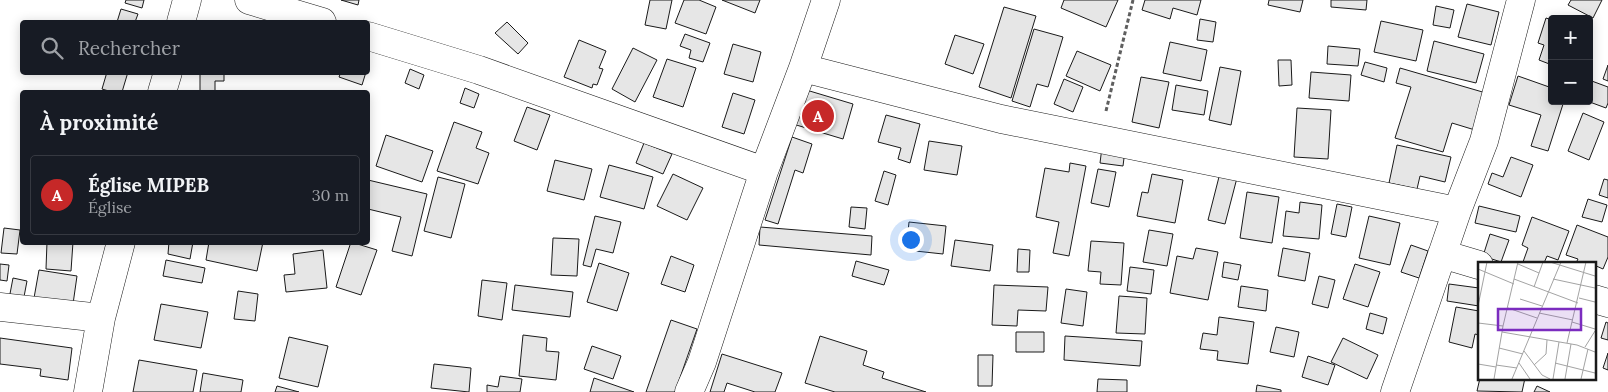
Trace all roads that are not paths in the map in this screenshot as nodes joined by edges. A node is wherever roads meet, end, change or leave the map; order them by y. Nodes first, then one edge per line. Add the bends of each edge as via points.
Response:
1 (187, 0) edge
2 (249, 0) edge
3 (826, 0) edge
4 (1521, 0) edge
5 (182, 20) edge
6 (315, 20) edge
7 (370, 37) edge
8 (803, 68) junction
9 (167, 75) edge
10 (163, 90) edge
11 (764, 171) junction
12 (1457, 211) junction
13 (120, 245) edge
14 (1442, 254) junction
15 (1478, 265) edge
16 (0, 307) edge
17 (101, 318) junction
18 (88, 392) edge
19 (690, 392) edge
20 (1395, 392) edge

1 - 5 street
2 - 6 street
3 - 8 street
4 - 12 street via 1484,141
7 - 11 street via 488,74
8 - 11 street
8 - 12 street via 1001,119
9 - 10 street
11 - 19 street
12 - 14 street
13 - 17 street
14 - 15 street
14 - 20 street
16 - 17 street
17 - 18 street

